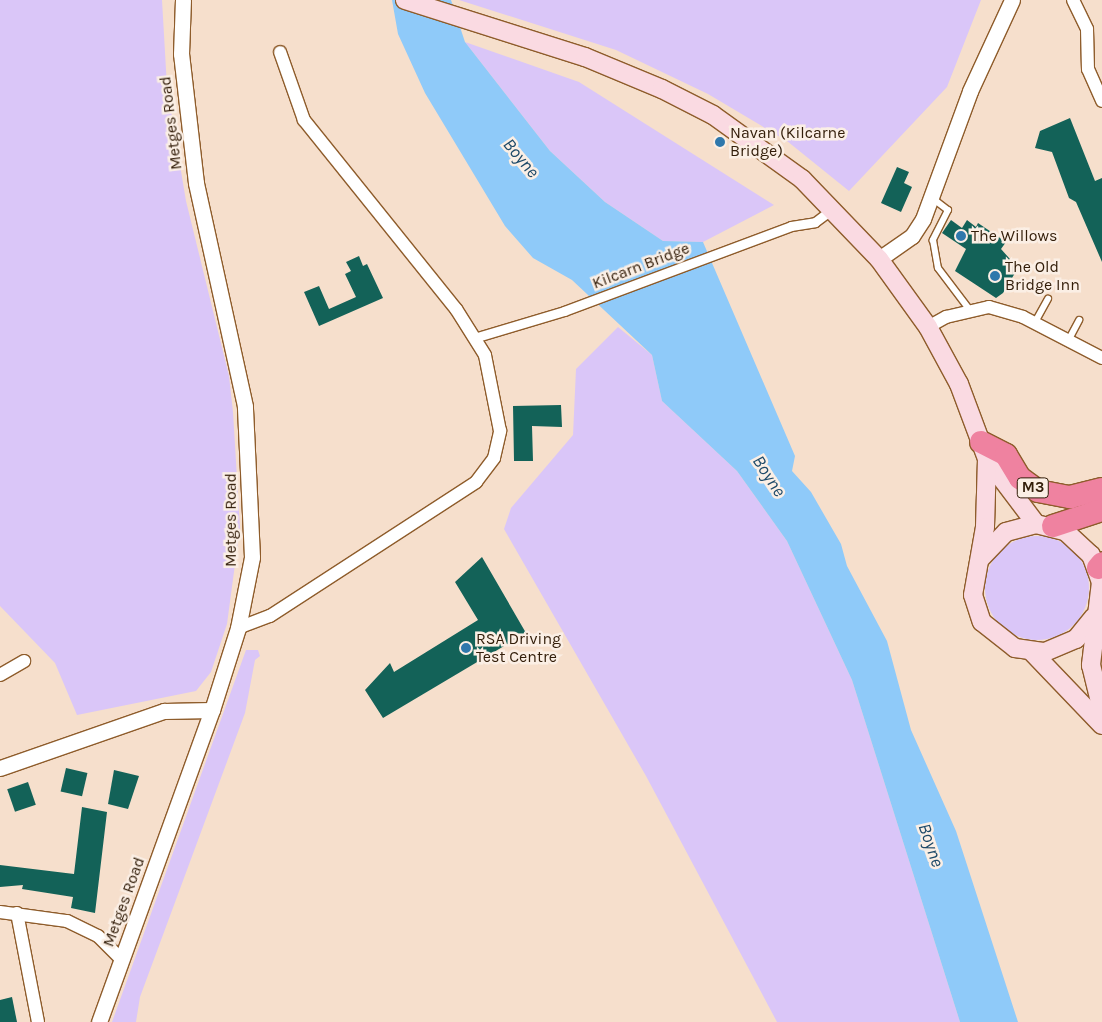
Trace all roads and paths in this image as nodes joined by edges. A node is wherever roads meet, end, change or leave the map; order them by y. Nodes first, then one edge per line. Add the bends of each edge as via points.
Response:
1 (183, 0) edge
2 (405, 0) edge
3 (1012, 0) edge
4 (1073, 0) edge
5 (280, 52) dead end
6 (1102, 101) edge
7 (932, 198) junction
8 (832, 209) junction
9 (880, 260) junction
10 (1048, 299) dead end
11 (969, 309) junction
12 (1079, 320) dead end
13 (1034, 324) junction
14 (928, 327) junction
15 (474, 338) junction
16 (1068, 341) junction
17 (1102, 358) edge
18 (984, 450) junction
19 (1102, 489) edge
20 (1102, 510) edge
21 (1045, 525) junction
22 (980, 558) junction
23 (1100, 566) edge
24 (1094, 618) junction
25 (238, 628) junction
26 (1032, 652) junction
27 (24, 661) dead end
28 (0, 675) edge
29 (212, 710) junction
30 (1102, 710) edge
31 (1102, 725) edge
32 (0, 768) edge
33 (0, 912) edge
34 (17, 912) junction
35 (122, 960) junction
36 (38, 1022) edge
37 (99, 1022) edge

1 - 25 street, Metges Road via 181,54 196,183 246,406 252,557
2 - 8 main road via 585,57 713,114 768,151
3 - 7 street via 970,91
4 - 6 street via 1087,29 1088,69
5 - 15 street via 304,120 456,308
7 - 9 street via 912,236
7 - 11 lane via 948,210 933,240 938,268
8 - 9 main road
8 - 15 street, Kilcarn Bridge via 815,222 791,226 572,308
9 - 14 main road
10 - 13 lane
11 - 13 street via 989,307
11 - 14 street
12 - 16 lane
13 - 16 street
14 - 18 main road via 959,384
15 - 25 street via 485,355 500,431 494,458 476,482 270,616
16 - 17 street
18 - 19 highway, M3 via 1006,455 1020,478 1038,491 1070,497
18 - 21 main road
18 - 22 main road
20 - 21 highway
21 - 22 main road via 1006,532
21 - 23 main road via 1076,537
22 - 26 main road via 973,595 982,622 1008,644
23 - 24 main road via 1100,601
24 - 26 main road via 1076,639 1062,647
24 - 30 main road via 1091,665
25 - 29 street, Metges Road
26 - 31 main road
27 - 28 street
29 - 32 street via 164,711
29 - 35 street, Metges Road
33 - 34 street
34 - 35 street via 67,921 98,936
34 - 36 street
35 - 37 street, Metges Road

